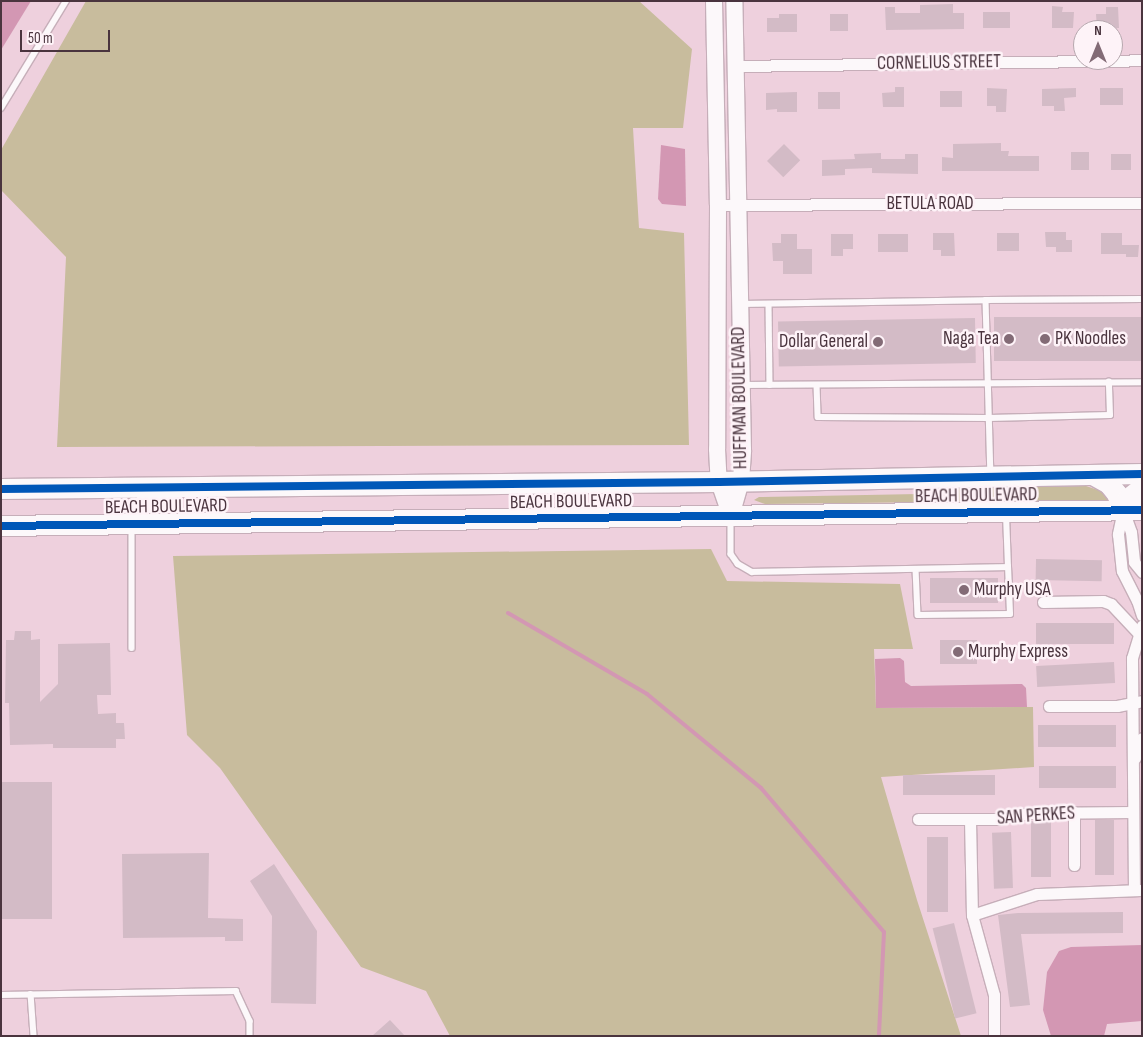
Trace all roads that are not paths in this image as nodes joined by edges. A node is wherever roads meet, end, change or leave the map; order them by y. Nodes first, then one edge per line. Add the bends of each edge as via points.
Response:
1 (66, 1) edge
2 (714, 1) edge
3 (734, 1) edge
4 (1142, 60) edge
5 (736, 66) junction
6 (1, 108) edge
7 (1142, 202) edge
8 (718, 205) junction
9 (737, 205) junction
10 (718, 241) junction
11 (1142, 299) edge
12 (986, 300) junction
13 (739, 304) junction
14 (769, 304) junction
15 (1109, 382) junction
16 (1142, 382) edge
17 (988, 383) junction
18 (770, 385) junction
19 (817, 385) junction
20 (742, 386) junction
21 (989, 418) junction
22 (1142, 474) edge
23 (1093, 475) junction
24 (991, 476) junction
25 (741, 481) junction
26 (719, 482) junction
27 (177, 487) junction
28 (110, 488) junction
29 (1142, 488) edge
30 (1, 489) edge
31 (1133, 510) edge
32 (1006, 512) junction
33 (731, 516) junction
34 (132, 524) junction
35 (1, 526) edge
36 (1008, 567) junction
37 (916, 569) junction
38 (1142, 572) edge
39 (1043, 602) dead end
40 (1142, 615) edge
41 (1141, 632) edge
42 (132, 648) dead end
43 (1137, 701) edge
44 (1049, 706) dead end
45 (1142, 738) edge
46 (1132, 766) junction
47 (1074, 812) junction
48 (1132, 812) junction
49 (918, 819) dead end
50 (970, 820) junction
51 (1074, 865) dead end
52 (1138, 890) edge
53 (972, 914) junction
54 (1, 994) edge
55 (31, 994) junction
56 (34, 1036) edge
57 (250, 1036) edge
58 (994, 1036) edge

1 - 6 lane
2 - 8 street, HUFFMAN BOULEVARD
3 - 5 street, HUFFMAN BOULEVARD
4 - 5 street, CORNELIUS STREET
5 - 9 street, HUFFMAN BOULEVARD
7 - 9 street, BETULA ROAD
8 - 9 street, BETULA ROAD
8 - 10 street, HUFFMAN BOULEVARD
9 - 13 street, HUFFMAN BOULEVARD
10 - 13 street via 725,255 726,300 730,304
10 - 26 street, HUFFMAN BOULEVARD via 716,386
11 - 12 lane
12 - 14 lane
12 - 17 lane
13 - 14 lane
13 - 20 street, HUFFMAN BOULEVARD
14 - 18 lane
15 - 16 lane
15 - 17 lane
15 - 21 lane via 1110,415
17 - 19 lane
17 - 21 lane
18 - 19 lane
18 - 20 lane
19 - 21 lane via 818,417
20 - 25 street, HUFFMAN BOULEVARD
21 - 24 lane
22 - 23 highway
23 - 24 highway
23 - 31 highway via 1108,484
24 - 25 highway
25 - 26 highway
25 - 33 street, HUFFMAN BOULEVARD
26 - 27 highway
26 - 33 street, HUFFMAN BOULEVARD
27 - 28 highway
27 - 34 highway via 148,501 138,510
28 - 30 highway
28 - 34 highway via 122,498
29 - 31 highway via 1128,500
31 - 32 highway, BEACH BOULEVARD
31 - 38 street via 1134,562
31 - 40 street via 1118,534 1122,571
32 - 33 highway, BEACH BOULEVARD
32 - 36 lane
33 - 34 highway, BEACH BOULEVARD
33 - 37 lane via 731,554 738,564 752,572
34 - 35 highway, BEACH BOULEVARD
34 - 42 lane
36 - 37 lane
36 - 37 lane via 1010,614 918,615
39 - 41 street via 1103,601 1111,604
41 - 43 street via 1132,658
43 - 44 street via 1117,706
43 - 46 street
45 - 46 street
46 - 48 street
47 - 48 street, SAN PERKES
47 - 50 street, SAN PERKES
47 - 51 street
48 - 52 street
49 - 50 street
50 - 53 street, SAN PERKES
52 - 53 street via 1037,894
53 - 58 street, SAN PERKES via 994,995
54 - 55 lane
55 - 56 lane
55 - 57 lane via 236,991 250,1021

